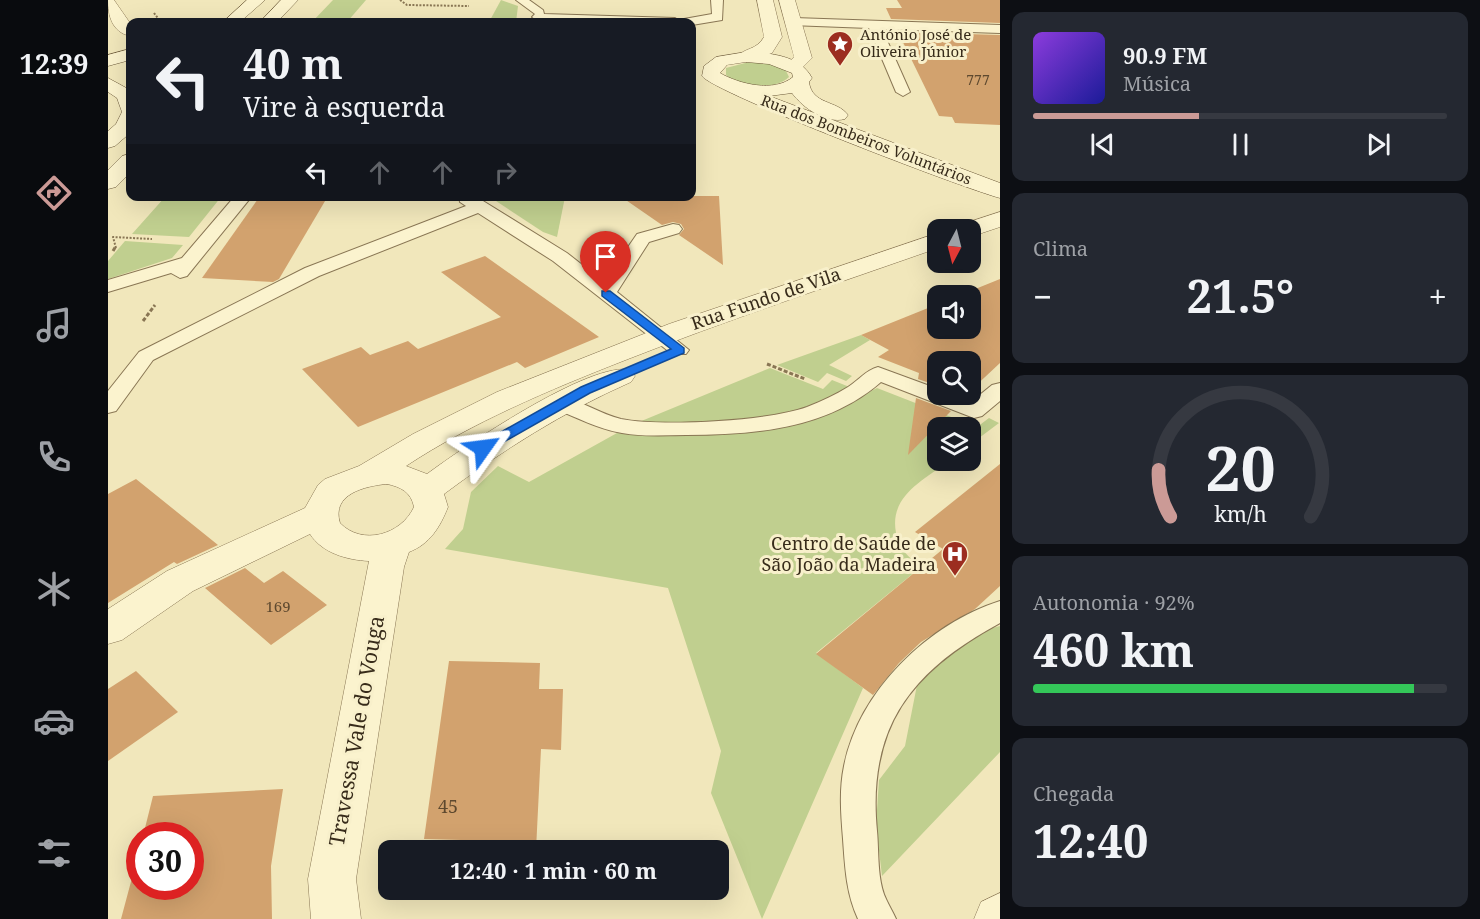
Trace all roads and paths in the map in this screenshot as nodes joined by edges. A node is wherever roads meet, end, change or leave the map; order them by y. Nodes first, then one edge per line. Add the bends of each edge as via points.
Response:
1 (256, 0) edge
2 (290, 0) edge
3 (400, 0) edge
4 (522, 0) edge
5 (717, 0) edge
6 (765, 0) edge
7 (787, 0) edge
8 (469, 6) dead end
9 (110, 10) edge
10 (540, 14) edge
11 (236, 18) edge
12 (272, 18) edge
13 (608, 18) edge
14 (696, 18) edge
15 (794, 22) junction
16 (874, 25) junction
17 (126, 28) edge
18 (1000, 29) edge
19 (746, 57) junction
20 (723, 60) junction
21 (696, 61) edge
22 (797, 74) junction
23 (696, 80) edge
24 (726, 84) junction
25 (903, 92) dead end
26 (126, 124) edge
27 (108, 142) edge
28 (126, 165) edge
29 (1000, 174) edge
30 (108, 182) edge
31 (1000, 191) edge
32 (240, 201) edge
33 (471, 202) edge
34 (1000, 219) edge
35 (981, 226) edge
36 (673, 229) dead end
37 (1000, 236) edge
38 (131, 237) dead end
39 (981, 242) edge
40 (927, 244) edge
41 (116, 248) dead end
42 (927, 261) edge
43 (108, 286) edge
44 (606, 293) junction
45 (669, 343) junction
46 (1000, 390) edge
47 (561, 403) junction
48 (108, 406) edge
49 (371, 474) junction
50 (426, 491) junction
51 (320, 515) junction
52 (393, 545) junction
53 (1000, 612) edge
54 (108, 629) edge
55 (336, 919) edge
56 (878, 919) edge

1 - 11 street
2 - 12 street
3 - 8 path via 406,5
4 - 10 lane
5 - 14 lane via 718,17
6 - 19 street via 772,37 766,49
7 - 15 street
9 - 17 street
10 - 13 lane
15 - 16 lane
15 - 22 street via 803,58
16 - 18 lane
16 - 25 lane
19 - 20 street
19 - 22 street via 772,59
20 - 21 street
20 - 24 street via 710,70 711,76
22 - 24 street via 773,90
22 - 29 street, Rua dos Bombeiros Voluntários via 801,92 814,105
23 - 24 street
24 - 31 street, Rua dos Bombeiros Voluntários
26 - 27 street
28 - 30 street
32 - 43 lane via 185,267
33 - 44 lane via 560,257
33 - 48 lane via 312,272 146,356
34 - 35 street
36 - 44 lane via 643,238
37 - 39 street
38 - 41 path via 113,237
40 - 45 street, Rua Fundo de Vila
42 - 45 street, Rua Fundo de Vila
44 - 45 lane
45 - 47 street, Rua Fundo de Vila
45 - 49 street, Rua Fundo de Vila via 528,389 402,452
46 - 47 lane via 974,411 878,373 859,389 824,408 765,425 729,428 620,426
47 - 50 street, Rua Fundo de Vila via 483,448
49 - 50 street, Rua Fundo de Vila via 404,476
49 - 51 street, Rua Fundo de Vila via 341,484 322,504
50 - 52 street via 431,507 424,525
51 - 52 street via 331,536 343,543 358,547
51 - 54 street via 180,581
52 - 55 street, Travessa Vale do Vouga via 385,567 332,879
53 - 56 lane via 947,642 918,664 874,724 860,766 858,816 863,872 872,912

